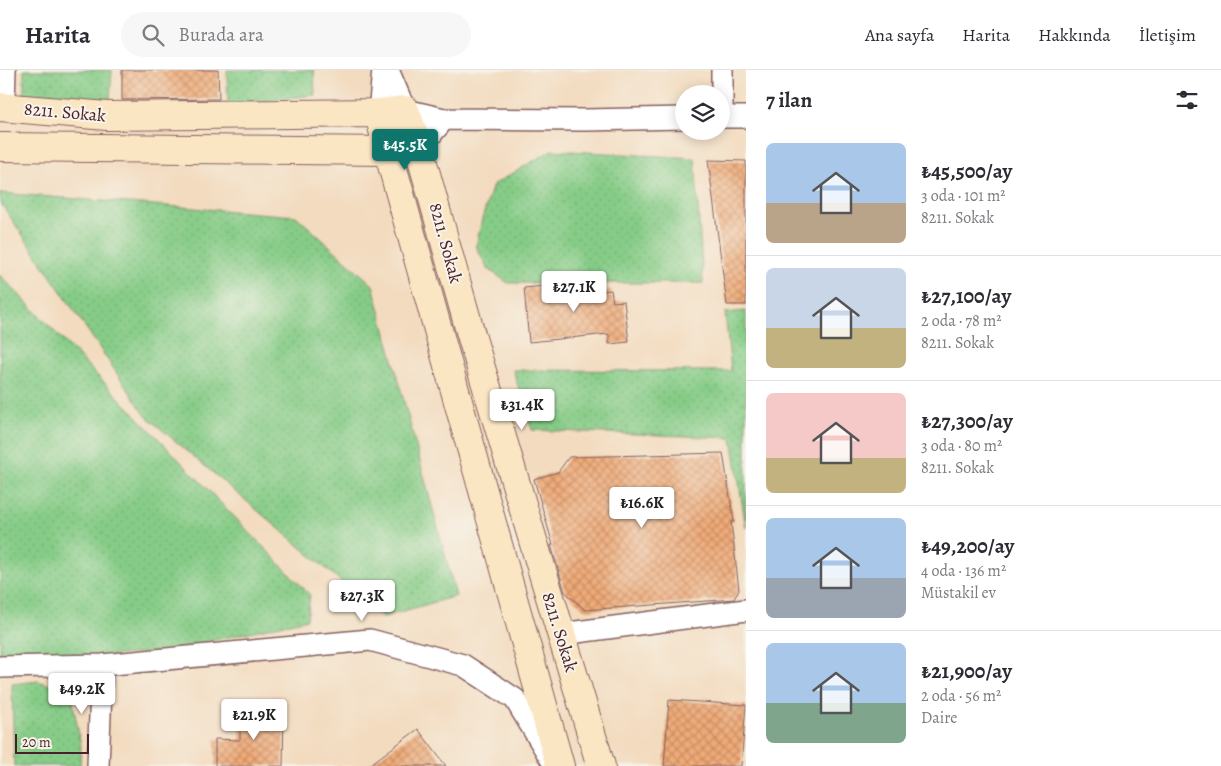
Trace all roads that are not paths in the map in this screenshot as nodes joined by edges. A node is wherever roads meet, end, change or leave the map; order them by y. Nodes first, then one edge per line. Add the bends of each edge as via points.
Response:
1 (5, 70) edge
2 (383, 70) edge
3 (388, 70) edge
4 (722, 70) edge
5 (722, 85) edge
6 (2, 107) edge
7 (392, 112) junction
8 (730, 117) edge
9 (746, 117) edge
10 (675, 118) edge
11 (444, 119) junction
12 (0, 147) edge
13 (419, 149) junction
14 (388, 151) junction
15 (746, 610) edge
16 (561, 634) junction
17 (102, 665) junction
18 (0, 667) edge
19 (98, 766) edge
20 (556, 766) edge
21 (560, 766) edge
22 (601, 766) edge

1 - 6 street
2 - 7 street
3 - 7 street
4 - 5 street
6 - 7 street, 8211. Sokak via 107,116
7 - 11 street
7 - 13 street, 8211. Sokak
7 - 14 street
8 - 9 street
10 - 11 street
11 - 13 street
12 - 14 street
13 - 14 street
13 - 16 street, 8211. Sokak
14 - 21 street
15 - 16 street
16 - 22 street, 8211. Sokak
17 - 18 street
17 - 19 street
17 - 20 street via 370,640 463,665 515,699

